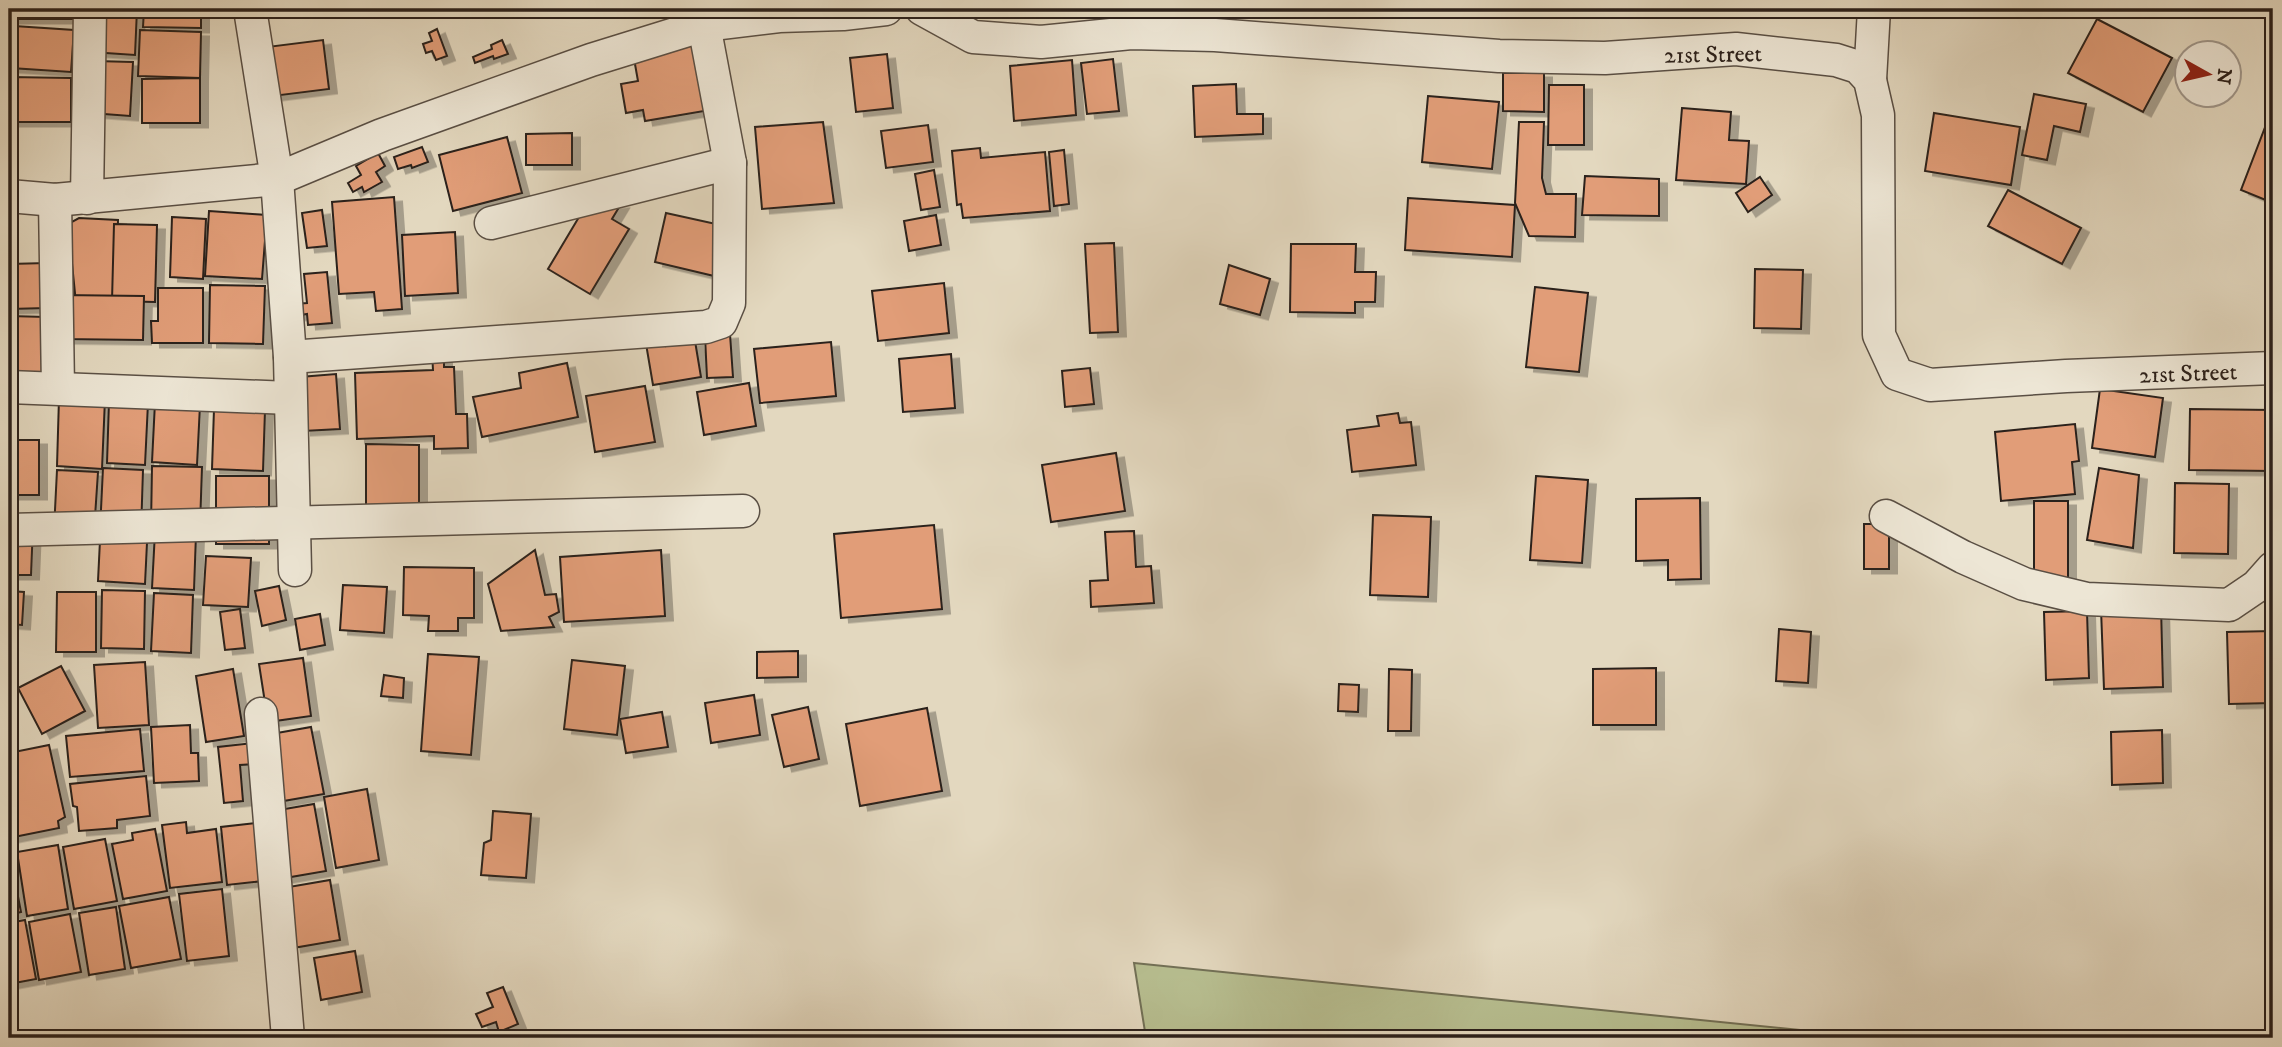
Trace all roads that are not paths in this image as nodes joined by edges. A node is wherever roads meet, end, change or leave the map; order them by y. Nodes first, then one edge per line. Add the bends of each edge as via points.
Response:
1 (90, 9) edge
2 (250, 9) edge
3 (886, 9) edge
4 (922, 9) edge
5 (1874, 9) edge
6 (704, 24) junction
7 (1870, 80) junction
8 (730, 163) junction
9 (277, 179) junction
10 (9, 196) edge
11 (87, 198) junction
12 (55, 201) junction
13 (491, 223) dead end
14 (290, 357) junction
15 (2273, 368) edge
16 (9, 387) edge
17 (58, 388) junction
18 (290, 398) junction
19 (743, 511) dead end
20 (1886, 516) dead end
21 (294, 522) junction
22 (9, 530) edge
23 (2273, 568) edge
24 (295, 570) dead end
25 (261, 714) dead end
26 (288, 1038) edge

1 - 11 street
2 - 9 street
3 - 6 street
4 - 7 street, 21st Street via 973,37 1041,42 1131,33 1203,34 1499,56 1605,58 1736,49 1836,60 1858,66
5 - 7 street
6 - 8 street
6 - 9 street via 383,135
7 - 15 street, 21st Street via 1878,115 1879,335 1897,374 1930,385
8 - 13 street
8 - 14 street via 729,303 720,323
9 - 11 street
9 - 14 street
10 - 12 street
11 - 12 street
12 - 17 street
14 - 18 street
16 - 17 street
17 - 18 street
18 - 21 street
19 - 21 street
20 - 23 street via 2024,584 2087,599 2229,605
21 - 22 street
21 - 24 street
25 - 26 street

